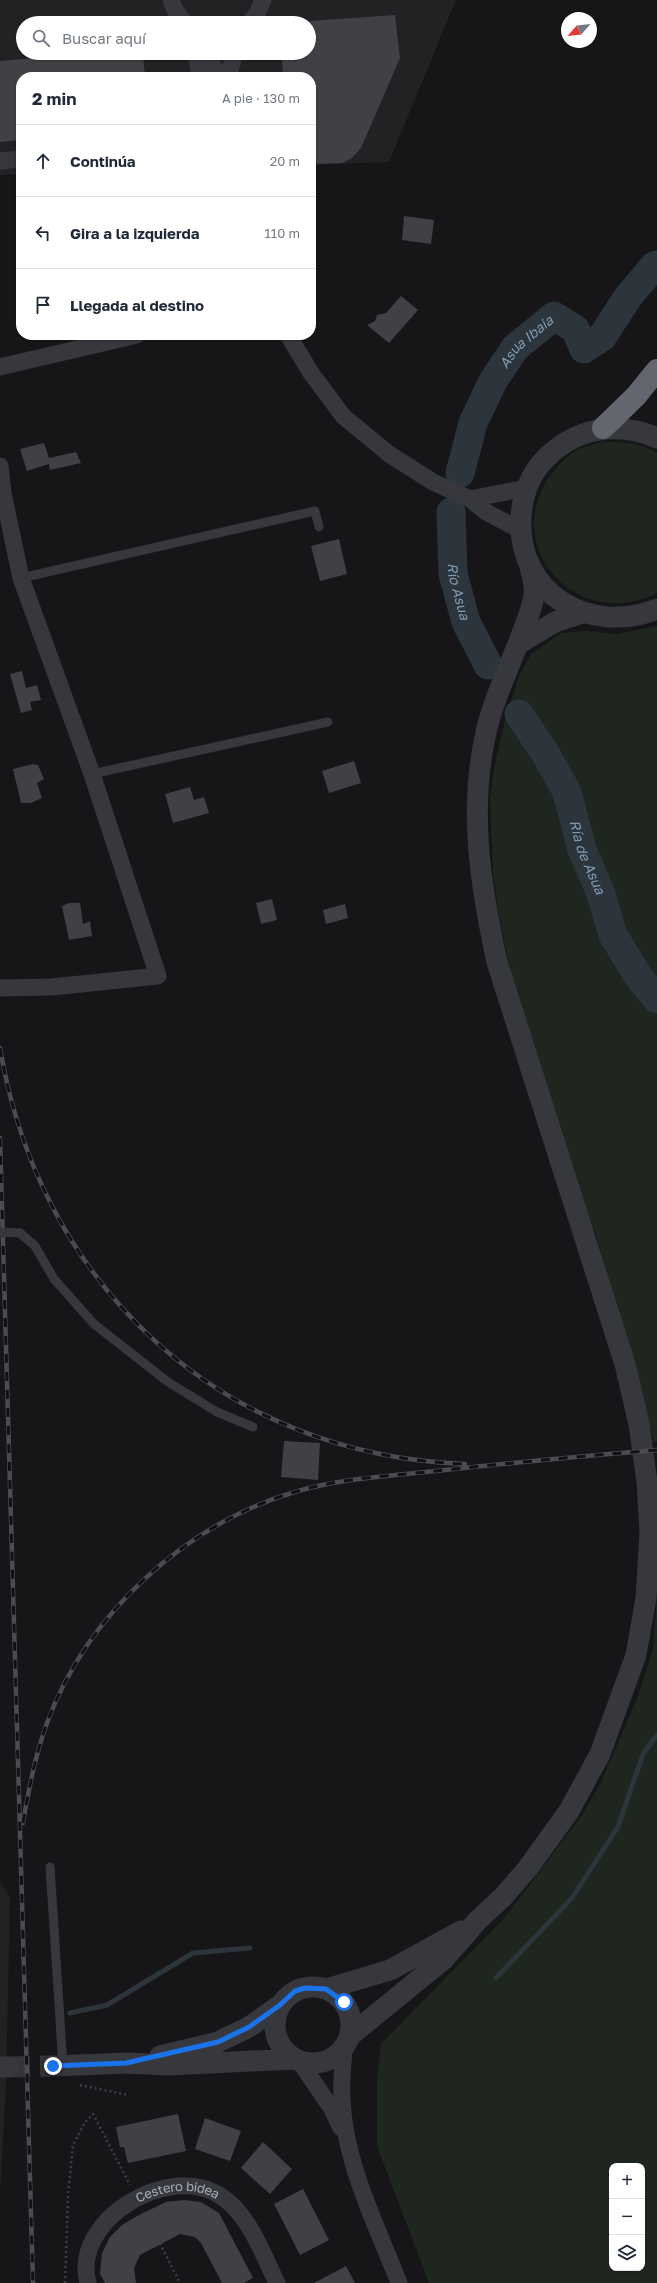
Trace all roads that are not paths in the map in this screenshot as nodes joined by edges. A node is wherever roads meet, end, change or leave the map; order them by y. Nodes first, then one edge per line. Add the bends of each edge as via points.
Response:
1 (171, 0) edge
2 (272, 0) edge
3 (180, 16) edge
4 (254, 16) edge
5 (197, 60) edge
6 (211, 60) edge
7 (233, 60) edge
8 (199, 72) edge
9 (216, 72) edge
10 (229, 72) edge
11 (16, 160) edge
12 (0, 161) edge
13 (116, 340) edge
14 (291, 340) edge
15 (0, 367) edge
16 (657, 370) edge
17 (603, 428) junction
18 (657, 438) edge
19 (0, 466) edge
20 (527, 488) junction
21 (470, 499) junction
22 (319, 527) dead end
23 (520, 530) junction
24 (530, 566) junction
25 (21, 578) junction
26 (657, 608) edge
27 (582, 612) junction
28 (518, 644) junction
29 (328, 722) dead end
30 (92, 774) junction
31 (3, 988) edge
32 (0, 1232) edge
33 (252, 1426) dead end
34 (50, 1867) dead end
35 (478, 1920) junction
36 (326, 1989) junction
37 (280, 2005) junction
38 (347, 2042) junction
39 (297, 2061) junction
40 (126, 2063) junction
41 (58, 2066) joint
42 (349, 2144) junction
43 (88, 2283) edge
44 (277, 2283) edge
45 (399, 2283) edge

1 - 3 street
2 - 4 lane
5 - 8 street
6 - 9 street
7 - 10 street
11 - 12 street
13 - 15 street
14 - 21 street via 311,373 343,416 389,454 432,482
16 - 17 highway via 636,396
17 - 18 street via 626,428
17 - 20 street via 579,435 557,448 539,466
19 - 25 street via 3,493
20 - 21 street
20 - 23 street via 521,508
21 - 23 street via 486,512
22 - 25 lane via 315,511
23 - 24 street via 523,549
24 - 27 street via 544,586 561,602
24 - 28 street via 534,598
25 - 30 street
26 - 27 street via 641,615 622,618
27 - 28 street via 556,622
28 - 35 street via 487,727 477,784 476,816 485,907 497,962 625,1364 639,1424 647,1482 650,1532 646,1598 636,1655 600,1754 569,1811 528,1868
29 - 30 lane
30 - 31 street via 158,976 52,987
32 - 33 lane, bridge via 20,1233 35,1246 54,1279 94,1324 168,1382 217,1412
34 - 41 lane
35 - 36 street via 390,1970
35 - 38 street via 444,1959
36 - 37 street via 315,1987 295,1991
36 - 38 street via 344,2002 349,2012
37 - 39 street via 274,2029 278,2042 285,2052
37 - 40 street via 249,2027 218,2042
38 - 39 street via 335,2057 324,2063
38 - 42 street via 342,2098
39 - 40 street via 168,2065
39 - 42 street via 332,2109
40 - 41 street
42 - 45 street via 363,2190
43 - 44 street, Cestero bidea via 90,2244 107,2219 137,2200 169,2186 194,2186 219,2194 235,2208 247,2223

